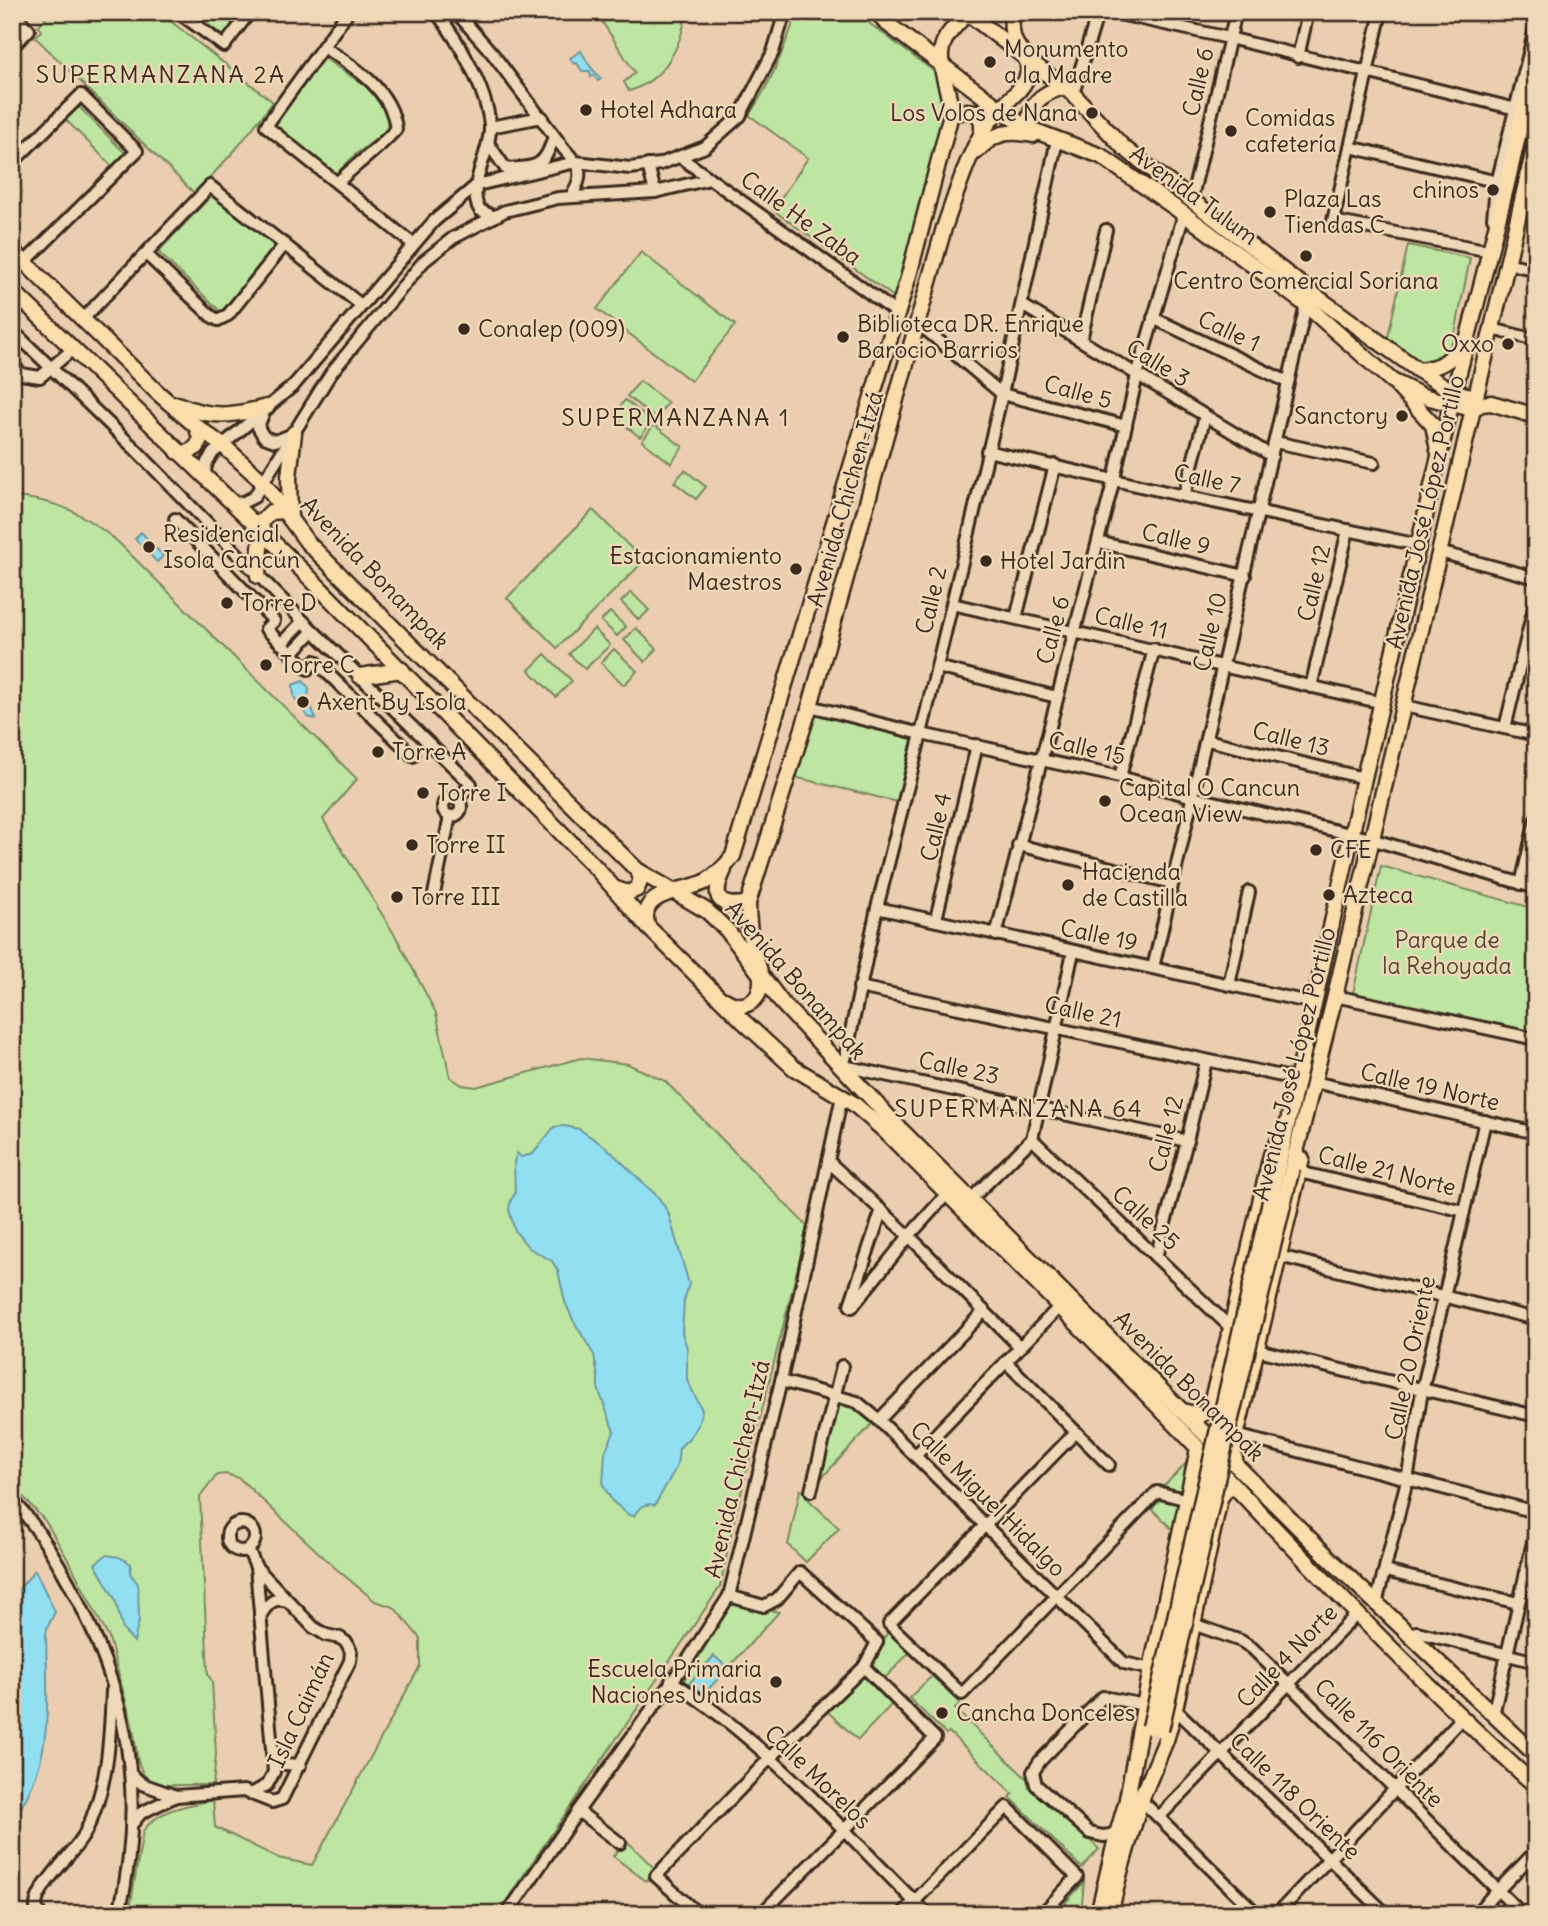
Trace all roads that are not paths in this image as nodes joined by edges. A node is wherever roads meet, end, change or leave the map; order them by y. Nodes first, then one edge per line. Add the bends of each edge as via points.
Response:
1 (12, 12) edge
2 (178, 12) edge
3 (250, 12) edge
4 (348, 12) edge
5 (436, 12) edge
6 (456, 12) edge
7 (785, 12) edge
8 (870, 12) edge
9 (1012, 12) edge
10 (1098, 12) edge
11 (1110, 12) edge
12 (1236, 12) edge
13 (1308, 12) edge
14 (1381, 12) edge
15 (967, 13) edge
16 (882, 17) edge
17 (1536, 25) edge
18 (1229, 38) junction
19 (484, 43) junction
20 (12, 47) edge
21 (323, 47) junction
22 (464, 55) junction
23 (1024, 56) junction
24 (1298, 57) junction
25 (1536, 58) edge
26 (941, 64) junction
27 (1367, 74) junction
28 (1068, 91) junction
29 (1000, 107) junction
30 (1516, 108) junction
31 (951, 114) junction
32 (542, 117) junction
33 (490, 127) junction
34 (1030, 129) junction
35 (982, 131) junction
36 (554, 136) junction
37 (1057, 140) junction
38 (1536, 141) edge
39 (488, 144) junction
40 (1350, 147) junction
41 (680, 157) junction
42 (968, 160) junction
43 (576, 162) junction
44 (12, 163) edge
45 (648, 165) junction
46 (709, 179) junction
47 (1498, 182) junction
48 (337, 183) junction
49 (477, 185) junction
50 (655, 192) junction
51 (572, 195) junction
52 (1529, 202) edge
53 (1188, 208) junction
54 (494, 217) junction
55 (1106, 230) dead end
56 (285, 244) junction
57 (414, 244) junction
58 (12, 250) edge
59 (1489, 250) junction
60 (146, 254) junction
61 (25, 262) junction
62 (1507, 263) junction
63 (1536, 270) edge
64 (909, 275) junction
65 (928, 286) junction
66 (12, 290) edge
67 (361, 305) junction
68 (1022, 305) junction
69 (1307, 306) junction
70 (897, 313) junction
71 (1153, 318) junction
72 (83, 319) junction
73 (919, 324) junction
74 (1472, 325) junction
75 (1492, 329) junction
76 (12, 330) edge
77 (1081, 340) junction
78 (1536, 340) edge
79 (886, 348) junction
80 (1387, 349) junction
81 (72, 350) junction
82 (908, 358) junction
83 (12, 363) edge
84 (1375, 367) junction
85 (51, 369) junction
86 (1418, 370) junction
87 (1137, 374) junction
88 (1392, 381) junction
89 (1288, 382) junction
90 (1002, 394) junction
91 (1453, 398) junction
92 (166, 400) junction
93 (1474, 403) junction
94 (267, 407) junction
95 (1205, 416) junction
96 (1536, 416) edge
97 (1126, 426) junction
98 (197, 427) junction
99 (294, 433) junction
100 (1275, 442) junction
101 (221, 445) junction
102 (987, 451) junction
103 (178, 452) junction
104 (1272, 456) junction
105 (1439, 458) junction
106 (1374, 463) dead end
107 (1055, 465) junction
108 (204, 475) junction
109 (1114, 479) junction
110 (263, 482) junction
111 (1184, 496) junction
112 (233, 503) junction
113 (1259, 511) junction
114 (287, 515) junction
115 (175, 519) dead end
116 (1348, 530) junction
117 (261, 531) junction
118 (1098, 542) junction
119 (1419, 545) junction
120 (1438, 552) junction
121 (258, 576) junction
122 (1245, 576) junction
123 (1536, 578) edge
124 (1536, 599) edge
125 (952, 604) junction
126 (1016, 618) junction
127 (303, 621) junction
128 (313, 631) junction
129 (1075, 632) junction
130 (281, 644) junction
131 (1154, 649) junction
132 (291, 654) junction
133 (1223, 666) junction
134 (937, 667) junction
135 (402, 670) junction
136 (360, 676) junction
137 (1311, 687) junction
138 (1057, 697) junction
139 (1383, 702) junction
140 (810, 706) junction
141 (1404, 706) junction
142 (1505, 728) junction
143 (921, 734) junction
144 (1536, 735) edge
145 (1207, 740) junction
146 (977, 745) junction
147 (413, 756) dead end
148 (1040, 759) junction
149 (1120, 777) junction
150 (1364, 778) junction
151 (1193, 797) junction
152 (1536, 819) edge
153 (1353, 835) junction
154 (1371, 839) junction
155 (1018, 845) junction
156 (726, 867) junction
157 (637, 870) junction
158 (1172, 883) junction
159 (1521, 884) junction
160 (1536, 888) edge
161 (616, 889) junction
162 (674, 891) junction
163 (1249, 892) dead end
164 (434, 894) dead end
165 (748, 903) junction
166 (877, 908) junction
167 (936, 919) junction
168 (649, 928) junction
169 (996, 935) junction
170 (1073, 952) junction
171 (1153, 968) junction
172 (761, 975) junction
173 (1229, 985) junction
174 (859, 987) junction
175 (718, 995) junction
176 (1335, 996) junction
177 (1313, 1003) junction
178 (1055, 1027) junction
179 (1536, 1039) edge
180 (1206, 1061) junction
181 (843, 1067) junction
182 (1296, 1079) junction
183 (1314, 1082) junction
184 (842, 1096) junction
185 (1038, 1107) junction
186 (1485, 1121) junction
187 (1284, 1132) junction
188 (1536, 1133) edge
189 (1032, 1139) junction
190 (1187, 1141) junction
191 (828, 1161) junction
192 (1290, 1167) junction
193 (947, 1194) junction
194 (971, 1199) junction
195 (1464, 1211) junction
196 (881, 1212) junction
197 (909, 1236) junction
198 (1279, 1256) junction
199 (1156, 1257) junction
200 (1444, 1297) junction
201 (1059, 1307) junction
202 (984, 1311) junction
203 (1536, 1319) edge
204 (1231, 1328) junction
205 (1020, 1347) junction
206 (1257, 1350) junction
207 (1006, 1362) junction
208 (842, 1366) dead end
209 (782, 1381) junction
210 (1422, 1391) junction
211 (836, 1395) junction
212 (1212, 1399) junction
213 (1244, 1407) junction
214 (1181, 1410) junction
215 (1536, 1416) edge
216 (879, 1420) junction
217 (1076, 1432) junction
218 (1236, 1435) junction
219 (1198, 1448) junction
220 (915, 1456) junction
221 (1109, 1465) dead end
222 (1236, 1465) junction
223 (1407, 1480) junction
224 (1231, 1483) junction
225 (811, 1491) dead end
226 (1188, 1501) junction
227 (14, 1505) edge
228 (1536, 1511) edge
229 (1216, 1512) junction
230 (984, 1527) junction
231 (1536, 1529) edge
232 (248, 1549) dead end
233 (1333, 1562) junction
234 (1531, 1564) edge
235 (256, 1567) junction
236 (1385, 1572) junction
237 (1321, 1576) junction
238 (730, 1596) junction
239 (1056, 1597) junction
240 (287, 1601) junction
241 (1518, 1602) junction
242 (1376, 1604) junction
243 (1357, 1614) junction
244 (260, 1616) junction
245 (1193, 1624) junction
246 (1408, 1634) junction
247 (1508, 1655) junction
248 (1536, 1662) edge
249 (864, 1667) junction
250 (1151, 1669) junction
251 (671, 1681) junction
252 (113, 1682) junction
253 (1289, 1683) junction
254 (1145, 1705) junction
255 (1175, 1709) junction
256 (1493, 1715) junction
257 (1461, 1719) junction
258 (1533, 1750) edge
259 (272, 1752) junction
260 (1222, 1753) junction
261 (109, 1757) junction
262 (130, 1758) junction
263 (770, 1758) junction
264 (300, 1765) junction
265 (132, 1775) junction
266 (1536, 1786) edge
267 (1395, 1788) junction
268 (254, 1793) junction
269 (176, 1796) junction
270 (1134, 1799) junction
271 (578, 1811) junction
272 (1159, 1817) junction
273 (132, 1824) junction
274 (843, 1831) junction
275 (1116, 1834) junction
276 (620, 1843) dead end
277 (1536, 1851) edge
278 (1329, 1858) junction
279 (1498, 1890) junction
280 (914, 1901) junction
281 (40, 1914) edge
282 (119, 1914) edge
283 (507, 1914) edge
284 (698, 1914) edge
285 (761, 1914) edge
286 (902, 1914) edge
287 (927, 1914) edge
288 (1042, 1914) edge
289 (1098, 1914) edge
290 (1110, 1914) edge
291 (1257, 1914) edge
292 (1277, 1914) edge
293 (1386, 1914) edge
294 (1475, 1914) edge
295 (1522, 1914) edge

1 - 20 street via 29,30
2 - 3 street via 224,46
4 - 21 street
5 - 22 street
6 - 19 street
7 - 41 street via 773,52 740,116 705,148
8 - 16 street, Avenida Tulum
9 - 23 main road via 1012,32
10 - 28 street
11 - 18 street
12 - 18 street, Calle 6
13 - 24 street
14 - 27 street
15 - 23 main road, Avenida Tulum
15 - 26 main road via 941,48
16 - 26 main road, Avenida Tulum
17 - 30 street, Avenida José López Portillo
18 - 24 street
18 - 53 street, Calle 6
19 - 22 street
19 - 32 street
21 - 48 street via 266,126
21 - 48 street via 361,71 394,115 396,129
22 - 33 street
23 - 28 main road, Avenida Tulum
23 - 29 main road, Avenida Chichen-Itzá via 1027,77
24 - 27 street
25 - 59 main road, Avenida José López Portillo
26 - 29 main road, Avenida Tulum
26 - 31 main road, Avenida Chichen-Itzá
27 - 30 street
27 - 40 street
28 - 34 main road via 1050,91 1037,100
28 - 53 main road, Avenida Tulum
29 - 34 main road, Avenida Tulum
29 - 35 main road, Avenida Chichen-Itzá
30 - 47 street, Avenida José López Portillo
31 - 35 main road via 976,113
31 - 64 main road, Avenida Chichen-Itzá
32 - 33 street
32 - 36 street
33 - 39 street
34 - 37 main road, Avenida Tulum
35 - 42 main road, Avenida Chichen-Itzá
36 - 39 street via 548,156 533,167 506,169
36 - 43 street
37 - 42 main road via 1003,134 988,140
37 - 53 main road, Avenida Tulum via 1101,156
37 - 68 street, Calle 2
38 - 52 main road, Avenida José López Portillo
39 - 49 street
40 - 47 street
40 - 59 street via 1333,221
41 - 45 street
41 - 46 street, Calle He Zaba
42 - 65 main road, Avenida Chichen-Itzá
43 - 45 street via 630,168
43 - 49 street
43 - 51 street via 580,179
44 - 61 street via 80,95 137,151
45 - 50 street
46 - 50 street
46 - 70 street, Calle He Zaba
47 - 59 street, Avenida José López Portillo
48 - 57 street
49 - 54 street via 477,206
49 - 57 street
50 - 51 street
51 - 54 street
52 - 62 main road, Avenida José López Portillo
53 - 69 main road, Avenida Tulum
53 - 71 street, Calle 6
53 - 80 main road, Avenida Tulum
54 - 99 street via 453,238 424,261 331,373
55 - 77 street
56 - 60 street via 210,186
56 - 60 street via 228,315 218,320
56 - 67 street
57 - 67 street
58 - 61 main road, Avenida Bonampak
59 - 74 main road, Avenida José López Portillo
60 - 72 street
61 - 72 main road, Avenida Bonampak
62 - 63 street
62 - 75 main road, Avenida José López Portillo
64 - 65 main road via 922,276
64 - 70 main road, Avenida Chichen-Itzá
65 - 73 main road, Avenida Chichen-Itzá
66 - 81 main road, Avenida Bonampak
67 - 94 street via 294,385
68 - 77 street, Calle 3
68 - 90 street, Calle 2
69 - 84 main road, Avenida Tulum
69 - 89 street, Calle 10
70 - 79 main road, Avenida Chichen-Itzá
71 - 87 street, Calle 6
71 - 89 street, Calle 1
72 - 92 main road, Avenida Bonampak
73 - 82 main road, Avenida Chichen-Itzá
73 - 90 street, Calle 5
74 - 86 main road via 1455,356 1434,368
74 - 91 main road, Avenida José López Portillo
75 - 78 street
75 - 93 main road, Avenida José López Portillo
76 - 85 street
77 - 87 street, Calle 3
79 - 82 main road via 895,358
79 - 156 main road, Avenida Chichen-Itzá
80 - 84 main road via 1384,361
80 - 86 main road, Avenida Tulum
81 - 85 street
81 - 103 main road, Avenida Bonampak
82 - 140 main road, Avenida Chichen-Itzá
83 - 85 street via 31,377
84 - 88 main road, Avenida Tulum
85 - 121 street
86 - 91 main road, Avenida Tulum
87 - 95 street, Calle 3
87 - 97 street, Calle 6
88 - 91 main road, Avenida Tulum via 1423,396
88 - 105 main road via 1433,425
89 - 100 street, Calle 10
90 - 97 street, Calle 5
90 - 102 street, Calle 2
91 - 93 main road, Avenida Tulum
91 - 105 main road, Avenida José López Portillo
92 - 94 main road via 197,413 232,416
92 - 98 main road, Avenida Bonampak
93 - 96 main road, Avenida Tulum
93 - 120 main road, Avenida José López Portillo
94 - 99 street via 258,427 264,437 275,441
94 - 101 street
95 - 104 street, Calle 3
95 - 111 street
97 - 109 street, Calle 6
98 - 101 main road, Avenida Bonampak
98 - 103 main road via 197,447
99 - 110 street
99 - 114 main road
100 - 104 street, Calle 10
100 - 106 street
101 - 108 street via 207,461
101 - 110 main road, Avenida Bonampak
102 - 107 street, Calle 7
102 - 125 street, Calle 2
103 - 108 main road, Avenida Bonampak
104 - 113 street, Calle 10
105 - 119 main road, Avenida José López Portillo
107 - 109 street, Calle 7
107 - 126 street
108 - 112 main road, Avenida Bonampak
109 - 111 street, Calle 7
109 - 118 street, Calle 6
110 - 112 street via 251,499
110 - 114 main road, Avenida Bonampak
111 - 113 street, Calle 7
112 - 117 main road, Avenida Bonampak
113 - 116 street, Calle 7
113 - 122 street, Calle 10
114 - 117 main road via 266,514
114 - 157 main road, Avenida Bonampak via 307,542
115 - 130 street via 274,621 266,629
116 - 119 street, Calle 7
116 - 137 street, Calle 12
117 - 121 main road
117 - 135 main road, Avenida Bonampak
118 - 122 street, Calle 9
118 - 129 street, Calle 6
119 - 139 main road, Avenida José López Portillo
120 - 123 street
120 - 141 main road, Avenida José López Portillo
121 - 127 street
122 - 133 street, Calle 10
124 - 142 street
125 - 126 street, Calle 11
125 - 134 street, Calle 2
126 - 129 street, Calle 11
127 - 128 street
127 - 130 street
128 - 132 street
128 - 136 street
129 - 131 street, Calle 11
129 - 138 street, Calle 6
130 - 132 street
131 - 133 street, Calle 11
131 - 149 street
132 - 147 street via 308,669 315,661
133 - 137 street, Calle 11
133 - 145 street, Calle 10
134 - 138 street
134 - 143 street, Calle 2
135 - 136 main road
135 - 161 main road, Avenida Bonampak
136 - 164 street via 471,784 457,800 460,810 450,816
137 - 139 street, Calle 11
138 - 148 street, Calle 6
139 - 150 main road, Avenida José López Portillo
140 - 143 street, Calle 15
140 - 165 main road, Avenida Chichen-Itzá
141 - 142 street
141 - 154 main road, Avenida José López Portillo
142 - 144 street
143 - 146 street, Calle 15
143 - 166 street, Calle 2
145 - 150 street, Calle 13
145 - 151 street, Calle 10
146 - 148 street, Calle 15
146 - 167 street, Calle 4
148 - 149 street, Calle 15
148 - 155 street, Calle 6
149 - 151 street, Calle 15
150 - 153 main road, Avenida José López Portillo
151 - 153 street, Calle 15
151 - 158 street, Calle 10
152 - 159 street
153 - 154 street, Calle 15
153 - 177 main road, Avenida José López Portillo
154 - 159 street, Calle 15
154 - 176 main road, Avenida José López Portillo
155 - 158 street
155 - 169 street, Calle 6
156 - 162 main road via 702,883
156 - 165 main road, Avenida Chichen-Itzá via 717,894 728,905
157 - 161 main road via 641,879 637,889 628,893
157 - 162 main road, Avenida Bonampak
158 - 171 street, Calle 10
159 - 160 street, Calle 15
161 - 168 main road, Avenida Bonampak
162 - 168 main road via 650,904
162 - 172 main road, Avenida Bonampak via 727,930
163 - 173 street
165 - 172 main road, Avenida Chichen-Itzá
166 - 167 street, Calle 19
166 - 174 street, Calle 2
167 - 169 street, Calle 19
168 - 175 main road, Avenida Bonampak
169 - 170 street, Calle 19
170 - 171 street, Calle 19
170 - 178 street
171 - 173 street, Calle 19
172 - 175 main road via 757,995 747,1005 734,1005
172 - 181 main road, Avenida Bonampak
173 - 177 street, Calle 19
174 - 178 street, Calle 21
174 - 181 street, Calle 2
175 - 184 main road, Avenida Bonampak via 794,1068
176 - 179 street
176 - 183 main road, Avenida José López Portillo
177 - 182 main road, Avenida José López Portillo
178 - 180 street, Calle 21
178 - 185 street
180 - 182 street, Calle 21
180 - 190 street, Calle 12
181 - 185 street, Calle 23
181 - 194 main road, Avenida Bonampak
182 - 187 main road, Avenida José López Portillo
183 - 186 street, Calle 19 Norte
183 - 192 main road, Avenida José López Portillo
184 - 191 street, Avenida Chichen-Itzá
184 - 193 main road, Avenida Bonampak
185 - 189 street
185 - 190 street, Calle 23
186 - 188 street, Calle 19 Norte
186 - 195 street, Calle 20 Oriente
187 - 192 main road, Avenida José López Portillo
187 - 204 main road via 1271,1155
189 - 194 street
189 - 199 street, Calle 25
190 - 199 street, Calle 12
191 - 196 street
191 - 209 street, Avenida Chichen-Itzá
192 - 195 street, Calle 21 Norte
192 - 198 main road
192 - 270 main road, Avenida José López Portillo, bridge via 1155,1729
193 - 197 street
193 - 201 main road, Avenida Bonampak
194 - 214 main road, Avenida Bonampak
195 - 200 street, Calle 20 Oriente
196 - 197 street
196 - 197 street via 850,1306
197 - 202 street
198 - 200 street
198 - 206 main road
199 - 204 street, Calle 25
200 - 203 street
200 - 210 street, Calle 20 Oriente
201 - 205 street
201 - 219 main road, Avenida Bonampak
202 - 205 street
202 - 216 street
204 - 212 main road
205 - 207 street
206 - 210 street
206 - 213 main road
207 - 217 street
207 - 220 street
208 - 211 street
209 - 211 street, Calle Miguel Hidalgo
209 - 238 street, Avenida Chichen-Itzá
210 - 215 street
210 - 223 street, Calle 20 Oriente
211 - 216 street, Calle Miguel Hidalgo via 857,1402
211 - 225 street
212 - 213 main road via 1216,1413 1224,1417 1234,1416
212 - 214 main road via 1200,1415
213 - 218 main road
214 - 222 main road, Avenida Bonampak
216 - 220 street, Calle Miguel Hidalgo
217 - 221 street
217 - 230 street
218 - 222 main road
218 - 223 street
219 - 224 main road, Avenida Bonampak
219 - 226 main road
220 - 230 street, Calle Miguel Hidalgo
222 - 233 main road, Avenida Bonampak
223 - 228 street
223 - 236 street, Calle 20 Oriente
224 - 229 main road
224 - 237 main road, Avenida Bonampak
226 - 229 main road via 1205,1497
226 - 239 street via 1157,1492
226 - 250 main road
227 - 252 street via 50,1548 88,1618
229 - 245 main road
230 - 239 street, Calle Miguel Hidalgo
230 - 239 street via 889,1624 962,1694
231 - 234 street
232 - 235 street, Isla Caimán
233 - 237 main road
233 - 242 main road, Avenida Bonampak
234 - 241 street
235 - 240 street, Isla Caimán
235 - 244 street, Isla Caimán
236 - 241 street
236 - 242 street, Calle 20 Oriente
237 - 243 main road, Avenida Bonampak
238 - 249 street via 764,1605 777,1599 800,1572 877,1642
238 - 251 street, Avenida Chichen-Itzá
239 - 250 street, Calle Miguel Hidalgo via 1124,1663
240 - 244 street via 275,1599
240 - 264 street, Isla Caimán via 319,1632 347,1643 351,1652
241 - 247 street
242 - 246 main road, Avenida Bonampak
243 - 253 street, Calle 4 Norte
243 - 257 main road, Avenida Bonampak
244 - 259 street, Isla Caimán
245 - 253 street, Calle 116 Oriente via 1241,1640
245 - 255 main road
246 - 247 street via 1417,1632
246 - 256 main road, Avenida Bonampak
247 - 248 street
247 - 256 street
249 - 263 street
249 - 274 street via 934,1738
250 - 254 main road
251 - 263 street, Calle Morelos via 732,1724
251 - 271 street, Avenida Chichen-Itzá
252 - 261 street
252 - 262 street
253 - 260 street, Calle 4 Norte
253 - 267 street, Calle 116 Oriente
254 - 270 main road
254 - 275 street via 1103,1697 1033,1772 1036,1785 1090,1833
255 - 260 street, Calle 118 Oriente
255 - 270 main road via 1166,1740
256 - 258 main road, Avenida Bonampak
257 - 266 main road, Avenida Bonampak
257 - 267 street
259 - 264 street via 285,1764
259 - 268 street, Isla Caimán via 271,1780
260 - 272 street, Calle 4 Norte
260 - 278 street, Calle 118 Oriente
261 - 262 street
261 - 281 street via 85,1834 39,1894 36,1908
262 - 265 street
263 - 274 street, Calle Morelos
263 - 284 street via 656,1876
264 - 268 street, Isla Caimán via 278,1802
265 - 269 street, Isla Caimán via 142,1784
265 - 273 street
267 - 278 street
267 - 279 street, Calle 116 Oriente
268 - 269 street, Isla Caimán via 230,1790
269 - 273 street, Isla Caimán via 141,1813
270 - 272 street
270 - 275 main road, Avenida José López Portillo
270 - 290 main road, Avenida José López Portillo
271 - 276 street
271 - 283 street, Avenida Chichen-Itzá
272 - 291 street
273 - 282 street
274 - 280 street, Calle Morelos
274 - 285 street
275 - 289 main road, Avenida José López Portillo
277 - 279 street
278 - 292 street
278 - 293 street, Calle 118 Oriente
279 - 294 street
279 - 295 street, Calle 116 Oriente
280 - 286 street
280 - 287 street, Calle Morelos
280 - 288 street via 1007,1807 1077,1877

